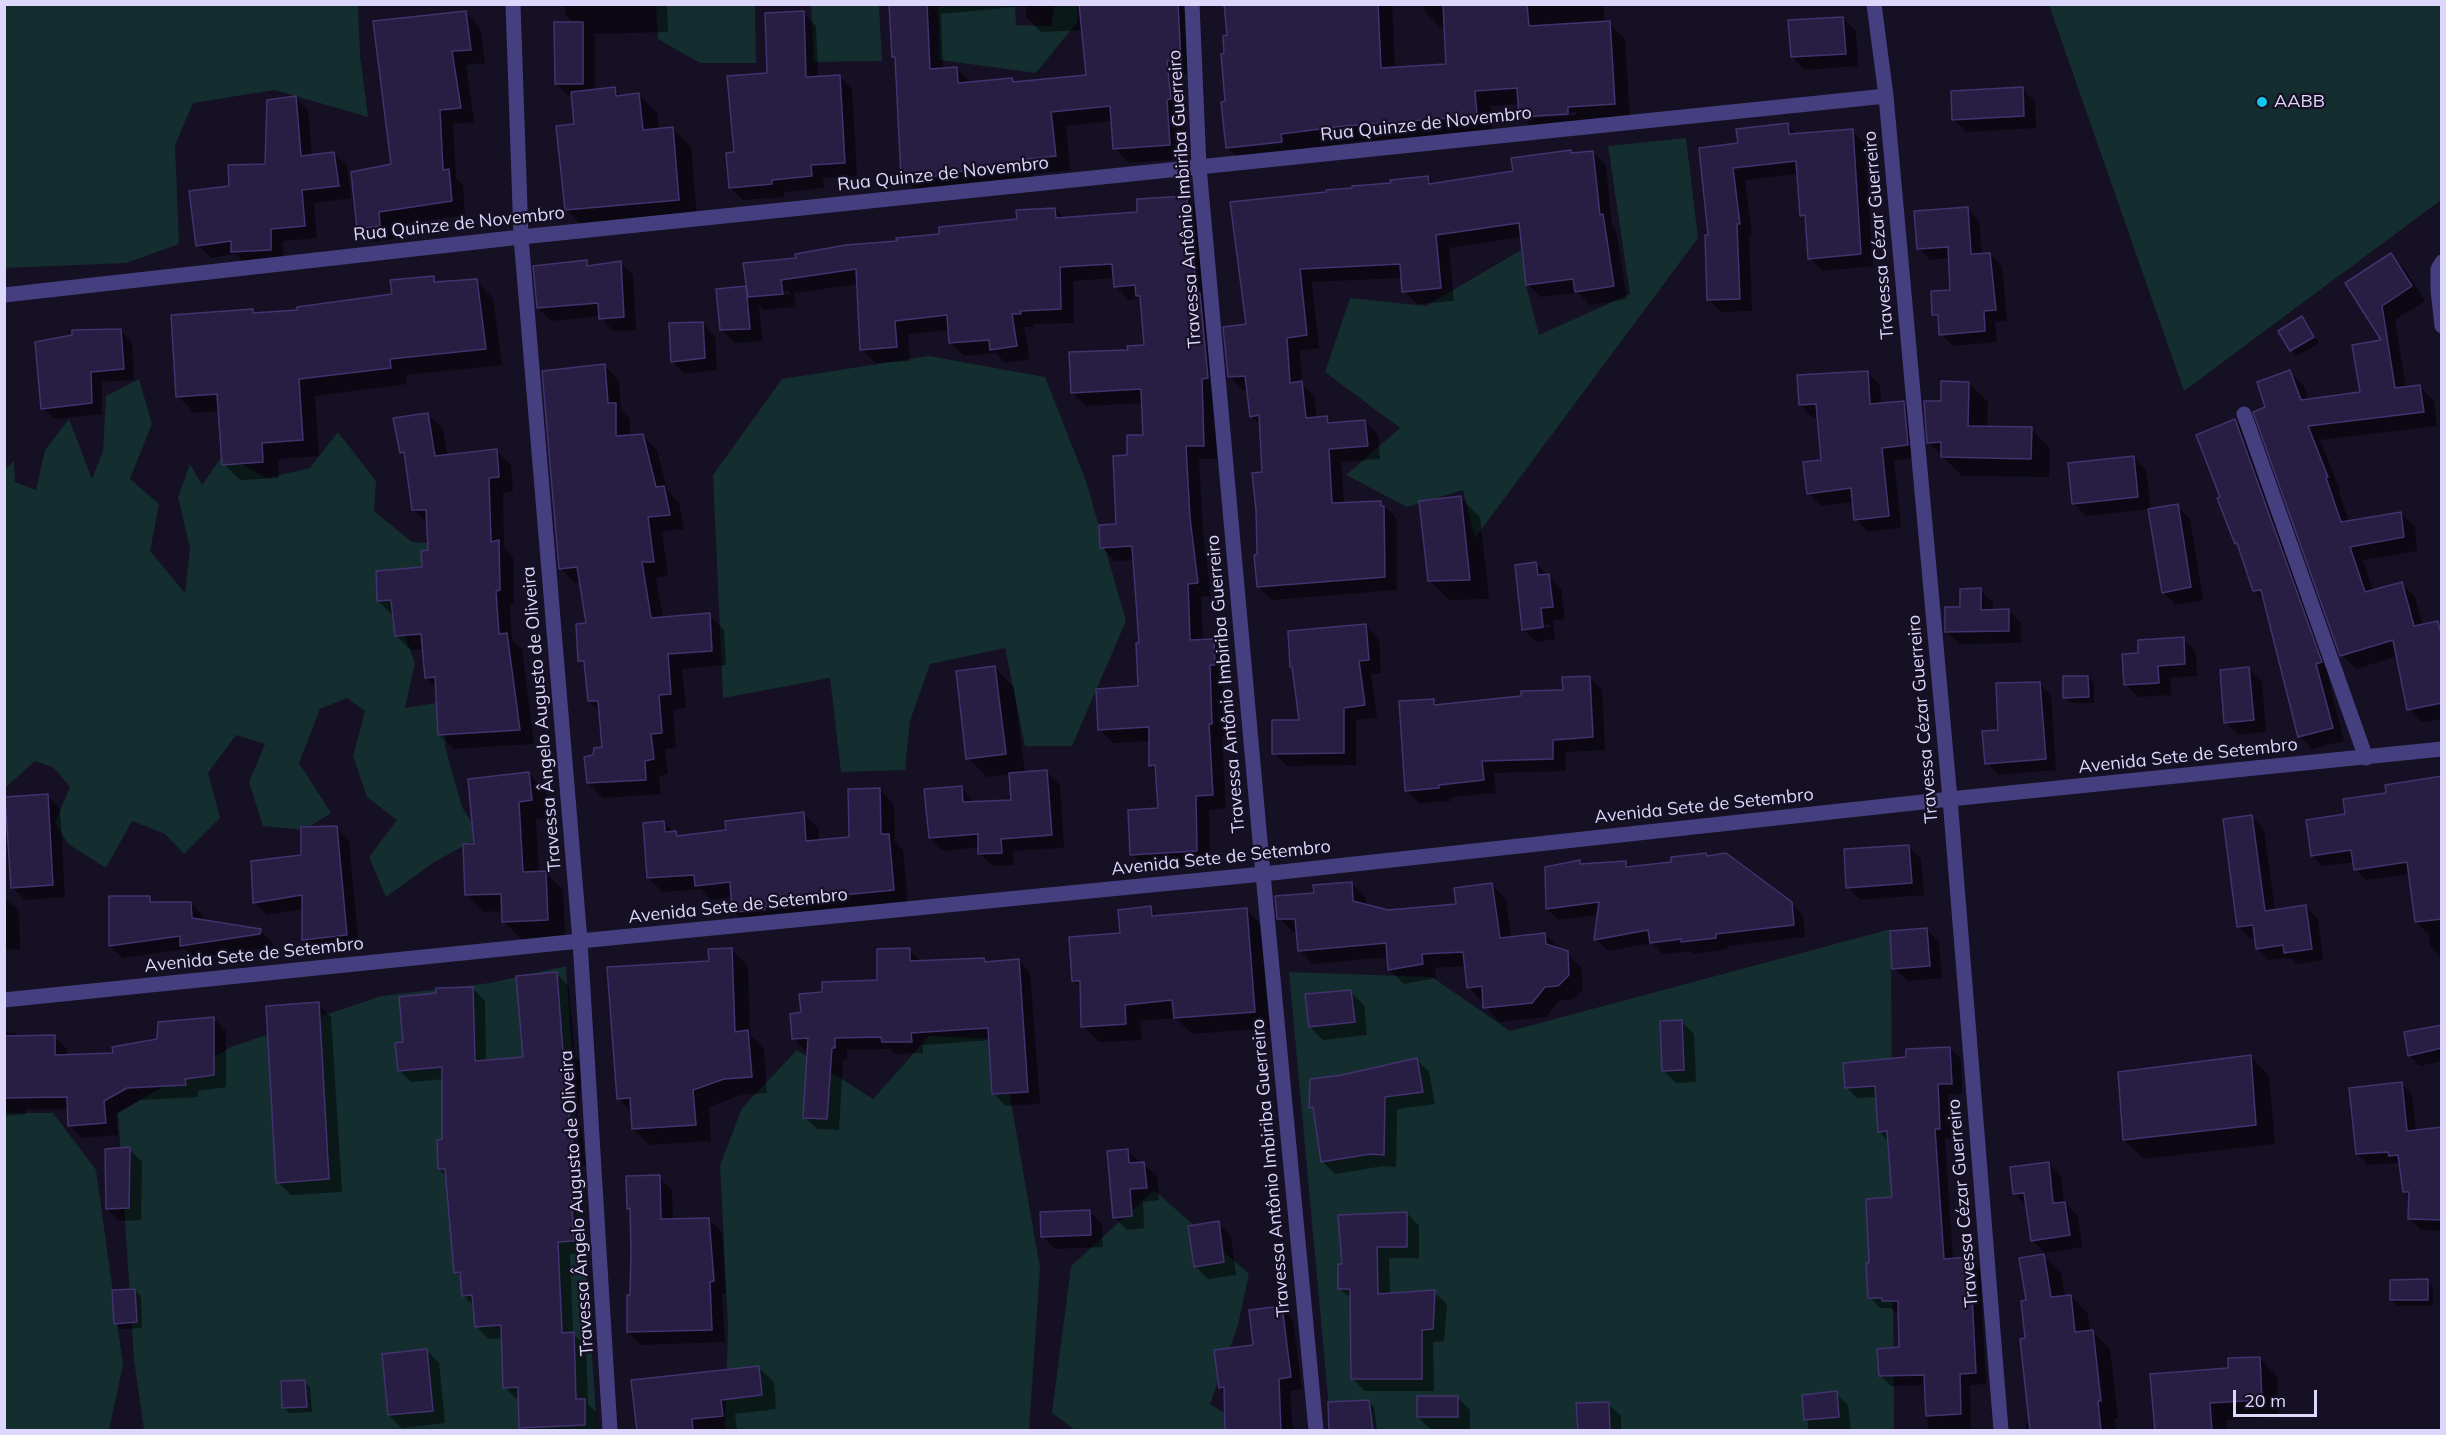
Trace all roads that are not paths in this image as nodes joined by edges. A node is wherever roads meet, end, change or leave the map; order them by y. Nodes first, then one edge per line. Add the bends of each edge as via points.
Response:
1 (513, 4) edge
2 (1192, 4) edge
3 (1874, 4) edge
4 (1886, 96) junction
5 (1199, 167) junction
6 (521, 237) junction
7 (2440, 265) edge
8 (4, 295) edge
9 (2442, 326) edge
10 (2244, 414) dead end
11 (2442, 749) edge
12 (2366, 758) junction
13 (1950, 799) junction
14 (1263, 874) junction
15 (580, 940) junction
16 (4, 1000) edge
17 (610, 1431) edge
18 (1316, 1431) edge
19 (2001, 1431) edge

1 - 6 street, Travessa Ângelo Augusto de Oliveira
2 - 5 street, Travessa Antônio Imbiriba Guerreiro
3 - 4 street, Travessa Cézar Guerreiro
4 - 5 street, Rua Quinze de Novembro
4 - 13 street, Travessa Cézar Guerreiro
5 - 6 street, Rua Quinze de Novembro
5 - 14 street, Travessa Antônio Imbiriba Guerreiro
6 - 8 street, Rua Quinze de Novembro
6 - 15 street, Travessa Ângelo Augusto de Oliveira
7 - 9 street
10 - 12 street
11 - 12 street, Avenida Sete de Setembro
12 - 13 street, Avenida Sete de Setembro
13 - 14 street, Avenida Sete de Setembro
13 - 19 street, Travessa Cézar Guerreiro
14 - 15 street, Avenida Sete de Setembro
14 - 18 street, Travessa Antônio Imbiriba Guerreiro
15 - 16 street, Avenida Sete de Setembro
15 - 17 street, Travessa Ângelo Augusto de Oliveira

